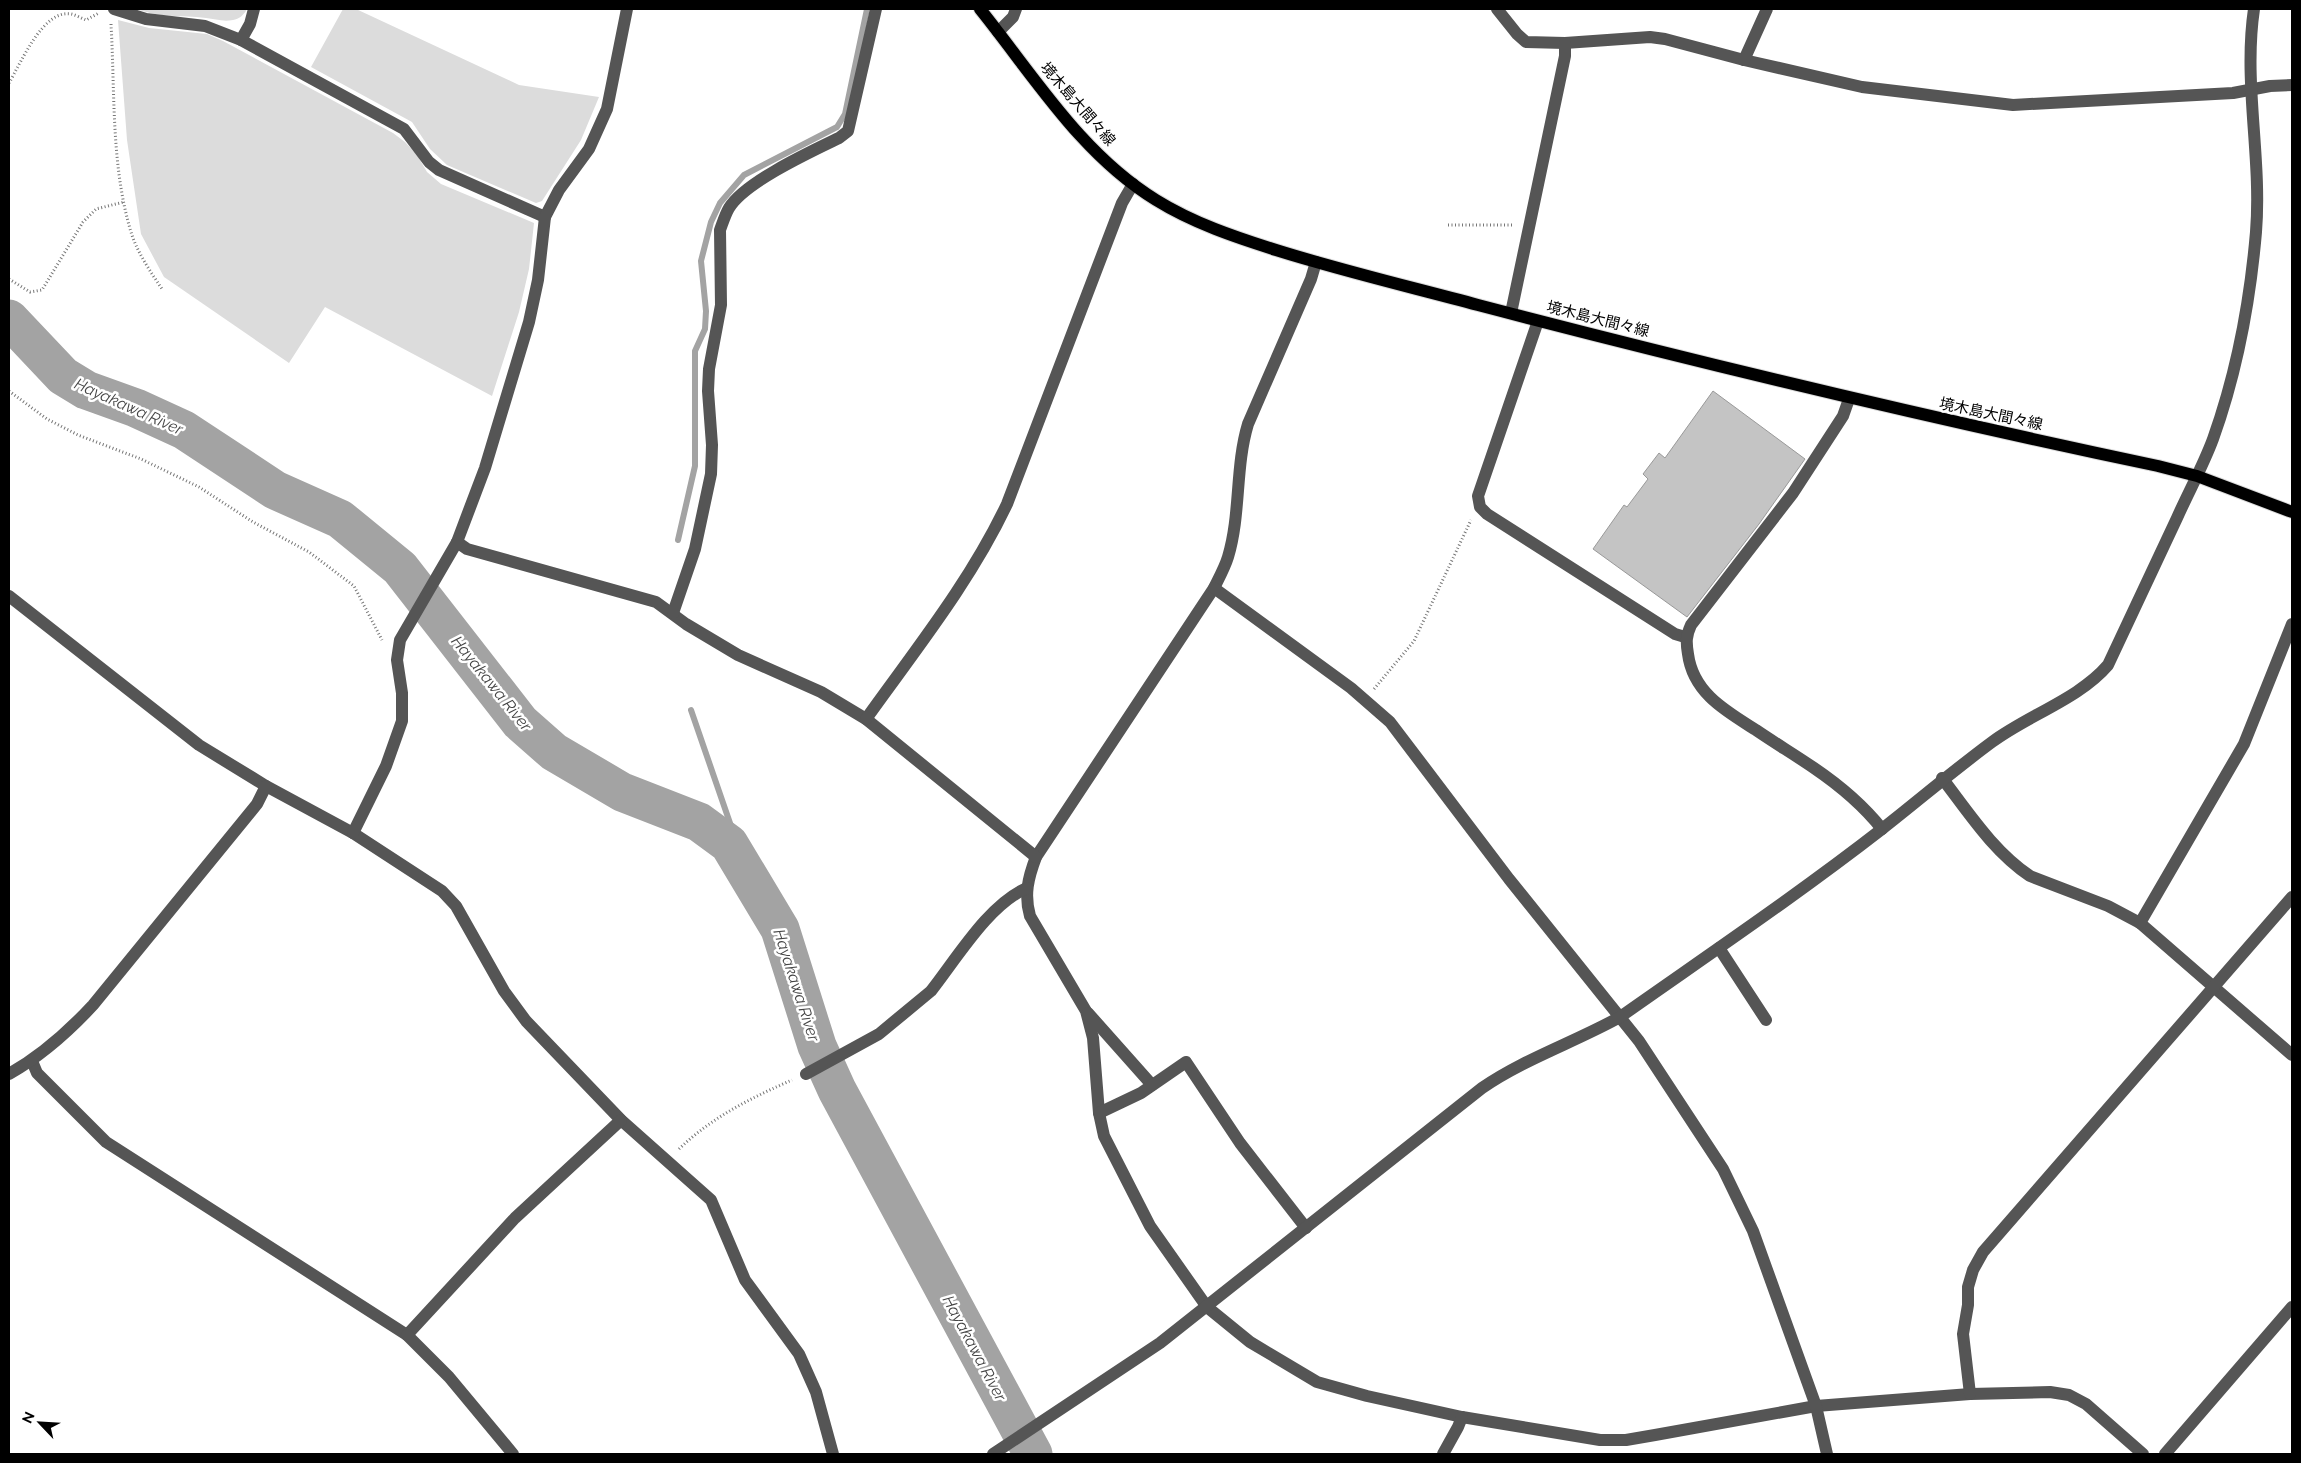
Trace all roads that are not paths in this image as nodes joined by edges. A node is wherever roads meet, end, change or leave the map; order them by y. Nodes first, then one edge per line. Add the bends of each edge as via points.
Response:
1 (254, 9) edge
2 (627, 9) edge
3 (876, 9) edge
4 (980, 9) edge
5 (1016, 9) edge
6 (1497, 9) edge
7 (1767, 9) edge
8 (2254, 9) edge
9 (112, 14) edge
10 (998, 32) junction
11 (242, 40) junction
12 (1565, 42) junction
13 (1744, 60) junction
14 (2292, 85) edge
15 (2251, 89) junction
16 (1132, 184) junction
17 (545, 217) junction
18 (1316, 262) junction
19 (1511, 313) junction
20 (1538, 321) junction
21 (1849, 398) junction
22 (2197, 476) junction
23 (2292, 512) edge
24 (457, 542) junction
25 (1214, 588) junction
26 (9, 596) edge
27 (673, 613) junction
28 (2292, 624) edge
29 (1686, 637) junction
30 (866, 719) junction
31 (1942, 778) junction
32 (266, 786) junction
33 (1882, 829) junction
34 (353, 833) junction
35 (1036, 857) junction
36 (1027, 888) junction
37 (2292, 897) edge
38 (2140, 923) junction
39 (1719, 948) junction
40 (2214, 987) junction
41 (1086, 1012) junction
42 (1620, 1017) junction
43 (1766, 1020) dead end
44 (2292, 1055) edge
45 (32, 1061) junction
46 (9, 1074) edge
47 (806, 1074) road end
48 (1152, 1085) junction
49 (1099, 1114) junction
50 (621, 1120) junction
51 (1306, 1228) junction
52 (1207, 1307) junction
53 (2292, 1307) edge
54 (407, 1335) junction
55 (1970, 1394) junction
56 (1816, 1406) junction
57 (1462, 1416) junction
58 (513, 1454) edge
59 (833, 1454) edge
60 (993, 1454) edge
61 (1443, 1454) edge
62 (1827, 1454) edge
63 (2143, 1454) edge
64 (2164, 1454) edge

1 - 11 street
2 - 17 street via 607,109 589,148 559,190
3 - 27 street via 848,131 752,186 729,207 720,230 721,305 708,391 711,474 696,549
4 - 10 main road, 境木島大間々線
5 - 10 street via 1013,17
6 - 12 street via 1526,42
7 - 13 street
8 - 15 street
9 - 11 street via 205,26
10 - 16 main road, 境木島大間々線 via 1062,115
11 - 17 street via 404,129 439,170
12 - 13 street via 1650,37
12 - 19 street
13 - 15 street via 1862,88 2013,105 2232,93
14 - 15 street
15 - 22 street via 2257,184 2252,273 2231,384
16 - 18 main road, 境木島大間々線 via 1182,215
16 - 30 street via 994,532 968,577
17 - 24 street via 538,280 529,322 485,468
18 - 19 main road, 境木島大間々線
18 - 25 street via 1242,442 1228,557
19 - 20 main road, 境木島大間々線
20 - 21 main road, 境木島大間々線
20 - 29 street via 1478,496 1480,507 1667,629
21 - 22 main road, 境木島大間々線
21 - 29 street via 1843,416 1793,493 1691,625
22 - 23 main road, 境木島大間々線
22 - 31 street via 2108,665 2090,682 2001,734
24 - 27 street via 467,549 639,596
24 - 34 street via 404,631 397,660 402,721 386,766
25 - 35 street
25 - 42 street via 1351,688 1390,722
26 - 32 street via 199,745
27 - 30 street via 738,655 821,692
28 - 38 street via 2244,744
29 - 33 street via 1689,667 1708,697 1847,792
30 - 35 street
31 - 33 street
31 - 38 street via 1994,845 2019,869
32 - 34 street
32 - 45 street via 257,804 93,1005 74,1026
33 - 39 street
34 - 50 street via 442,891 456,906 504,991 526,1021
35 - 36 street
36 - 41 street via 1030,916
36 - 47 street via 1005,899 990,915 926,996 879,1034
37 - 40 street
38 - 40 street
39 - 42 street
39 - 43 street
40 - 44 street
40 - 55 street via 1983,1252 1968,1287 1962,1334
41 - 48 street
41 - 49 street via 1093,1038
42 - 51 street via 1499,1076
42 - 56 street via 1723,1169 1753,1231
45 - 46 street
45 - 54 street via 37,1073 106,1142
48 - 49 street
48 - 51 street via 1186,1062 1240,1142
49 - 52 street via 1104,1136 1150,1226
50 - 54 street via 515,1218
50 - 59 street via 712,1200 745,1280 799,1354 816,1392
51 - 52 street
52 - 57 street via 1250,1342 1317,1382
52 - 60 street via 1160,1343
53 - 64 street
54 - 58 street via 449,1377
55 - 56 street
55 - 63 street via 2050,1392 2069,1395 2086,1404
56 - 57 street via 1626,1440 1600,1440
56 - 62 street
57 - 61 street

